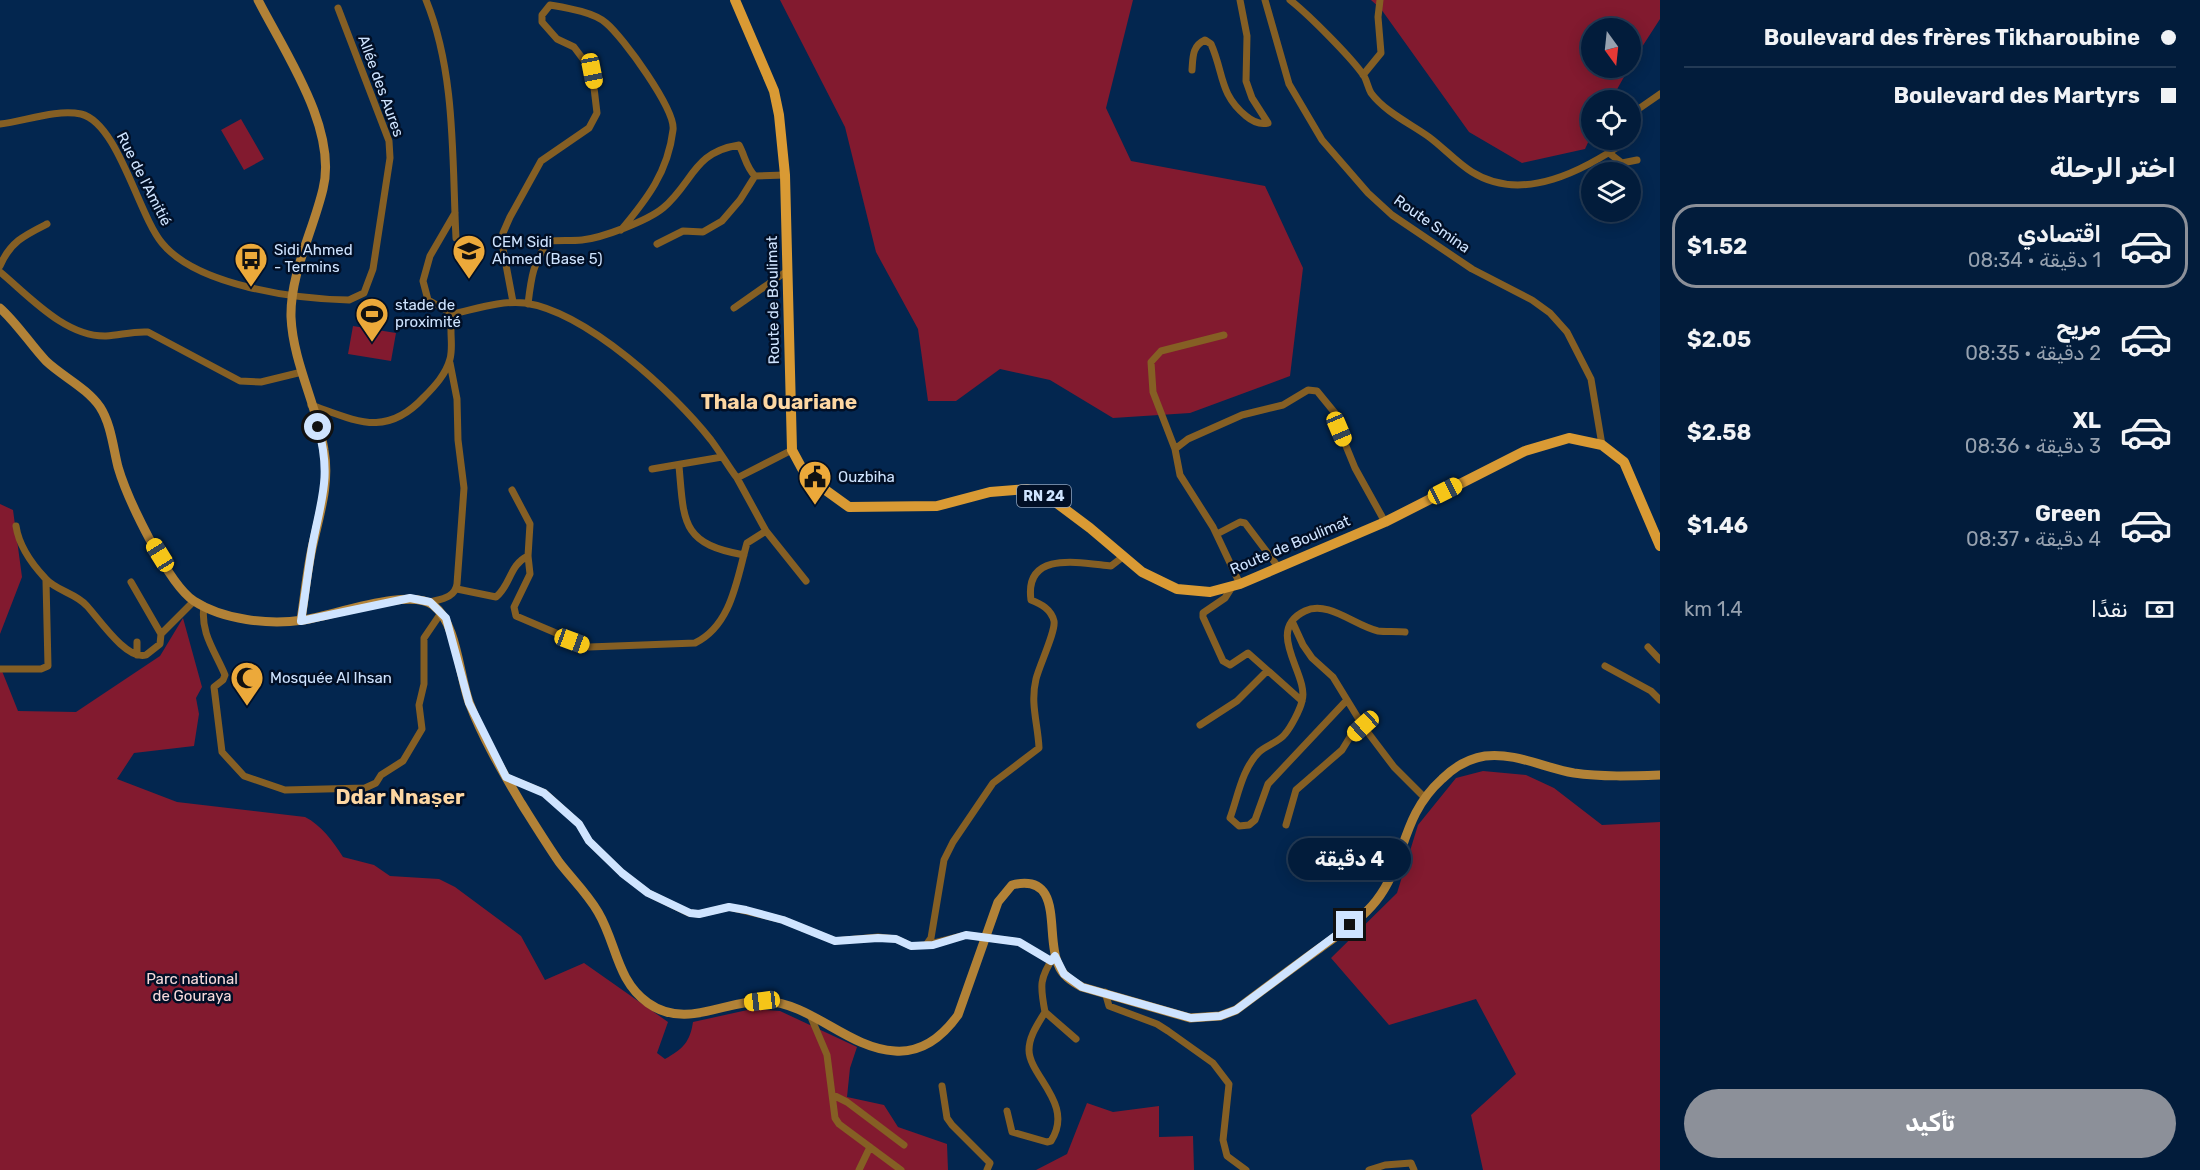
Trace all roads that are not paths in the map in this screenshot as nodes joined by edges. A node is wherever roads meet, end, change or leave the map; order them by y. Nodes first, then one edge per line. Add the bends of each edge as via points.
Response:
1 (258, 0) edge
2 (426, 0) edge
3 (735, 0) edge
4 (1240, 0) edge
5 (1265, 0) edge
6 (1290, 0) edge
7 (1380, 0) edge
8 (338, 8) dead end
9 (1192, 70) dead end
10 (1363, 75) junction
11 (1660, 94) edge
12 (1641, 107) edge
13 (0, 124) edge
14 (1613, 150) edge
15 (1609, 153) junction
16 (1636, 160) dead end
17 (785, 175) junction
18 (755, 176) junction
19 (455, 213) junction
20 (48, 224) dead end
21 (621, 230) junction
22 (456, 238) dead end
23 (657, 244) dead end
24 (0, 266) edge
25 (787, 271) junction
26 (0, 272) edge
27 (292, 293) junction
28 (513, 302) junction
29 (528, 304) junction
30 (0, 308) edge
31 (734, 308) dead end
32 (453, 314) junction
33 (1224, 335) dead end
34 (450, 363) junction
35 (302, 372) junction
36 (311, 405) junction
37 (1602, 445) junction
38 (1175, 449) junction
39 (792, 450) junction
40 (722, 457) junction
41 (679, 466) junction
42 (652, 469) dead end
43 (737, 478) junction
44 (512, 490) dead end
45 (1385, 522) junction
46 (16, 526) dead end
47 (766, 531) junction
48 (1217, 534) junction
49 (1660, 546) edge
50 (744, 555) junction
51 (528, 556) junction
52 (1124, 556) junction
53 (1279, 568) junction
54 (46, 581) junction
55 (806, 581) dead end
56 (131, 582) dead end
57 (1236, 585) junction
58 (457, 589) junction
59 (194, 601) junction
60 (430, 602) junction
61 (204, 606) junction
62 (441, 614) junction
63 (301, 621) junction
64 (1292, 621) junction
65 (1405, 632) dead end
66 (161, 634) junction
67 (137, 642) dead end
68 (1648, 647) dead end
69 (137, 655) junction
70 (1660, 660) edge
71 (1605, 666) dead end
72 (0, 669) edge
73 (1267, 671) junction
74 (1347, 700) junction
75 (1660, 700) edge
76 (1302, 701) junction
77 (1200, 725) dead end
78 (1363, 726) junction
79 (1660, 776) edge
80 (506, 777) junction
81 (1424, 796) junction
82 (1286, 825) dead end
83 (986, 938) junction
84 (926, 945) junction
85 (1053, 958) junction
86 (1105, 992) junction
87 (1045, 1012) junction
88 (810, 1015) junction
89 (1076, 1039) dead end
90 (942, 1086) dead end
91 (832, 1095) junction
92 (1007, 1111) dead end
93 (904, 1145) dead end
94 (870, 1147) junction
95 (1405, 1163) junction
96 (859, 1170) edge
97 (901, 1170) edge
98 (987, 1170) edge
99 (1246, 1170) edge
100 (1369, 1170) edge
101 (1400, 1170) edge
102 (1414, 1170) edge

1 - 27 main road via 316,117 327,165 324,188
2 - 19 street via 436,24 449,102
3 - 17 main road, Route de Boulimat / RN 24 via 774,91
4 - 9 street via 1247,36 1246,81 1268,123 1252,120 1232,104 1211,44 1205,40 1193,52
5 - 37 street, Route Smina via 1289,84 1322,140 1368,194 1472,269 1532,300 1567,332 1591,379
6 - 10 street
7 - 10 street via 1381,53
8 - 27 street, Allée des Aures via 389,141 390,158 373,269 364,293 349,300
10 - 15 street via 1372,93 1386,107 1491,182 1520,186 1560,178
11 - 12 street
13 - 27 street, Rue de l'Amitié via 82,114 99,124 163,244 217,280
14 - 15 street
15 - 16 street via 1622,163
17 - 18 street
17 - 25 main road, Route de Boulimat / RN 24
18 - 21 street via 747,168 739,145 723,148 695,166 683,187 662,209
18 - 23 street via 722,221 703,232 683,231
19 - 22 street
19 - 32 street via 430,256 423,281 428,300
20 - 24 street via 19,238
21 - 28 street via 647,200 663,173 674,128 670,112 623,41 605,21 550,6 542,15 542,22 557,39 574,47 592,71 597,113 589,128 541,161 510,217 503,233 503,249
21 - 29 street via 583,240 549,241 537,255
25 - 31 street
25 - 39 main road, Route de Boulimat / RN 24
26 - 35 street via 61,321 87,333 106,336 148,332 240,381 261,382
27 - 35 main road via 293,328
28 - 29 street
28 - 32 street
29 - 40 street via 568,318 596,334 662,388
30 - 59 main road via 46,360 99,405 139,521 179,586
32 - 34 street
33 - 38 street via 1161,351 1152,362 1153,392
34 - 36 street via 439,381 398,420 381,424 359,422
34 - 58 street via 464,488
35 - 36 main road
36 - 63 main road via 324,450 324,494
37 - 45 main road, Route de Boulimat / RN 24 via 1569,438 1525,451
37 - 49 main road, Route de Boulimat / RN 24 via 1624,462
38 - 45 street via 1188,439 1242,415 1283,405 1308,390 1317,391 1335,412 1355,468
38 - 48 street via 1180,475
39 - 43 street
39 - 52 main road, Route de Boulimat / RN 24 via 806,476 849,507 937,506 990,492 1027,489 1050,498
40 - 41 street
40 - 43 street
41 - 42 street
41 - 50 street via 690,531 719,551
43 - 47 street
44 - 51 street via 528,516
45 - 53 main road, Route de Boulimat / RN 24
46 - 54 street via 24,551
47 - 50 street via 747,543
47 - 55 street
48 - 53 street via 1245,523
48 - 57 street
50 - 51 street via 732,599 722,619 703,639 695,643 589,647 516,616 514,607 531,573
51 - 58 street via 517,562 496,597
52 - 57 main road, Route de Boulimat / RN 24 via 1142,572 1177,589 1210,592
52 - 84 street via 1111,566 1085,562 1046,565 1030,582 1031,600 1051,614 1054,624 1034,690 1034,723 1040,748 993,783 953,842 944,860 931,938
53 - 57 main road, Route de Boulimat / RN 24
54 - 69 street via 83,601 122,647
54 - 72 street via 48,666
56 - 66 street
57 - 73 street via 1203,617 1226,665 1248,654
58 - 60 street via 450,596
59 - 61 main road
59 - 66 street
60 - 62 main road
60 - 63 main road via 410,598
61 - 62 street via 206,638 225,675 214,687 222,752 249,779 285,790 365,788 403,761 422,726 419,705 424,684 424,638
61 - 63 main road via 246,619
62 - 80 main road via 450,628 469,703
64 - 65 street via 1304,611 1316,608 1378,631
64 - 74 street via 1312,658 1333,677
64 - 76 street via 1286,643 1303,686
66 - 69 street via 160,644 146,656
67 - 69 street
68 - 70 street
71 - 75 street
73 - 76 street
73 - 77 street via 1237,701
74 - 76 street via 1268,784 1255,820 1239,826 1230,818 1246,769 1260,751 1286,734
74 - 78 street
78 - 81 street via 1394,767
78 - 82 street via 1296,790
79 - 81 main road via 1574,773 1514,758 1487,756 1467,760 1451,770
80 - 84 street via 544,793 579,824 589,841 622,873 648,893 690,913 729,907 783,920 835,941 878,938 896,939 911,946
80 - 88 main road via 561,864 600,915 621,972 650,1005 670,1013 693,1015 762,1001
81 - 86 main road via 1405,833 1387,885 1375,902 1236,1010 1220,1016 1191,1018
83 - 84 street via 966,935
83 - 85 street via 1019,942
83 - 85 main road via 1004,891 1012,885 1034,883 1042,890 1052,915
83 - 88 main road via 958,1014 947,1030 918,1049 896,1052 875,1047
85 - 86 main road via 1071,981
85 - 87 street via 1040,987
86 - 99 street via 1109,1006 1157,1024 1223,1074 1229,1084 1223,1140 1227,1156
87 - 89 street
87 - 92 street via 1030,1040 1029,1053 1052,1093 1056,1134 1047,1142 1012,1132
88 - 91 street via 827,1055
90 - 98 street via 947,1118 990,1163
91 - 93 street
91 - 94 street via 839,1124
94 - 96 street
94 - 97 street
95 - 100 street
95 - 101 street
95 - 102 street via 1411,1163

